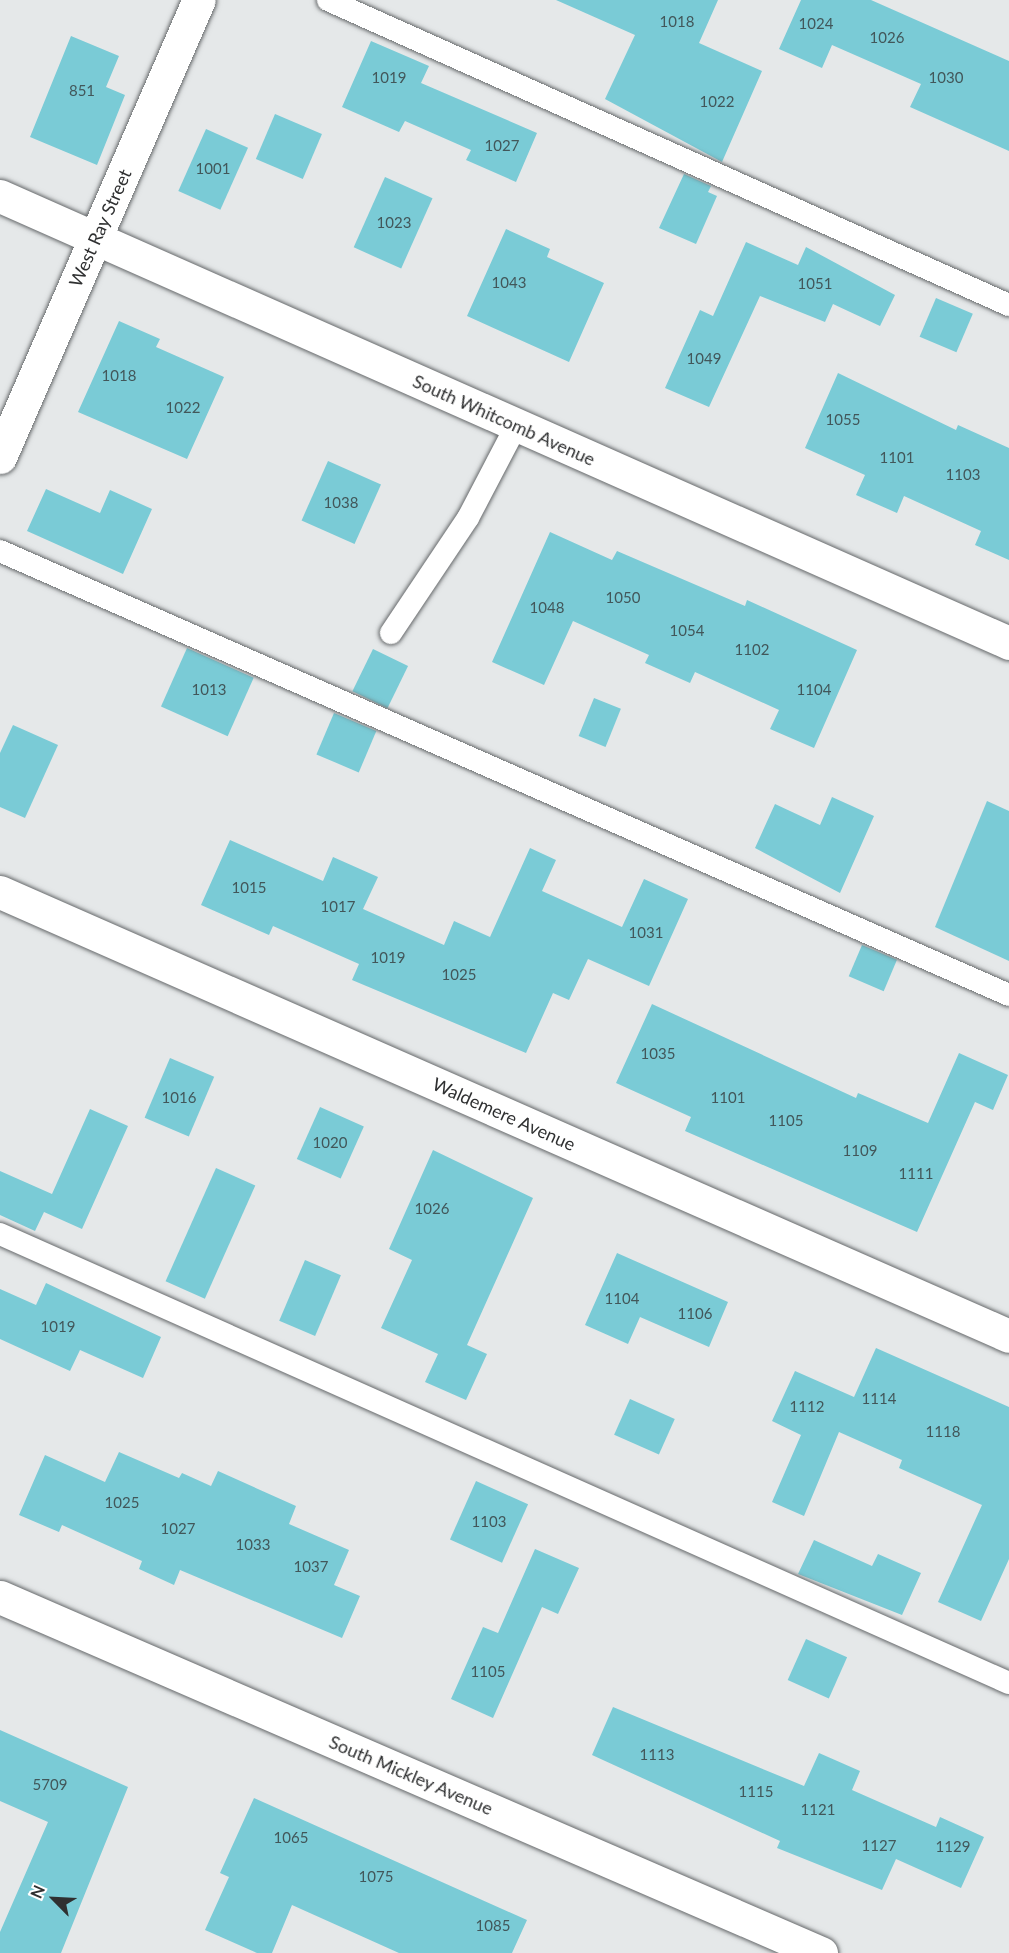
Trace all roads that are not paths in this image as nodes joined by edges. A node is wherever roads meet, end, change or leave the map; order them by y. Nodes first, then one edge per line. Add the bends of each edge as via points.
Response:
1 (199, 0) edge
2 (328, 0) edge
3 (0, 196) edge
4 (95, 238) junction
5 (1009, 305) edge
6 (516, 426) junction
7 (0, 456) edge
8 (0, 550) edge
9 (391, 633) dead end
10 (1009, 643) edge
11 (0, 892) edge
12 (1009, 995) edge
13 (0, 1234) edge
14 (1009, 1336) edge
15 (0, 1597) edge
16 (1009, 1683) edge
17 (821, 1953) edge

1 - 4 street, West Ray Street
2 - 5 lane
3 - 4 street, South Whitcomb Avenue
4 - 6 street, South Whitcomb Avenue
4 - 7 street, West Ray Street
6 - 9 lane via 468,519
6 - 10 street, South Whitcomb Avenue
8 - 12 lane
11 - 14 street, Waldemere Avenue
13 - 16 lane
15 - 17 street, South Mickley Avenue

